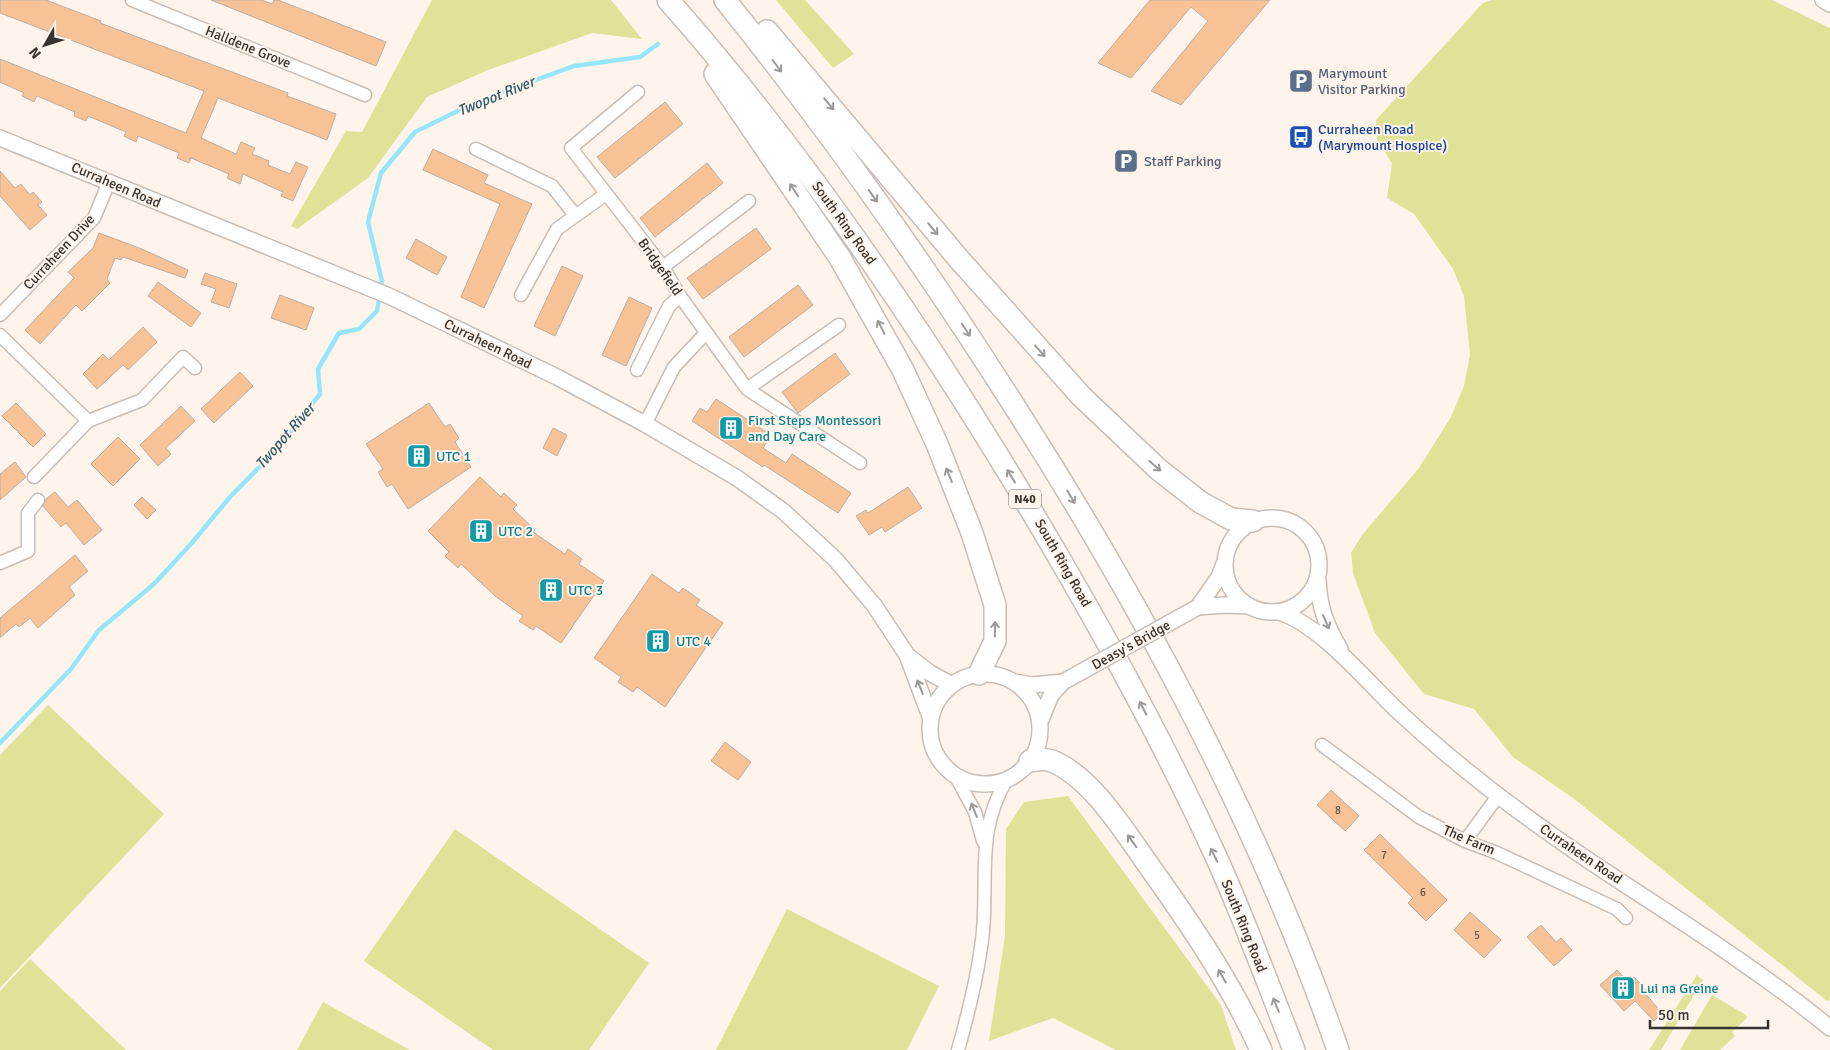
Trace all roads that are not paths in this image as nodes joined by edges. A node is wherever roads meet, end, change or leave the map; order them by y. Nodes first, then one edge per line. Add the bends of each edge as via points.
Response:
1 (132, 0) edge
2 (663, 0) edge
3 (668, 0) edge
4 (725, 0) edge
5 (741, 0) edge
6 (1823, 0) edge
7 (1830, 4) edge
8 (638, 92) dead end
9 (364, 94) dead end
10 (0, 138) edge
11 (476, 149) dead end
12 (109, 182) junction
13 (606, 194) junction
14 (749, 201) dead end
15 (576, 215) junction
16 (663, 267) junction
17 (521, 295) dead end
18 (680, 296) junction
19 (0, 315) edge
20 (839, 325) dead end
21 (706, 332) junction
22 (0, 335) edge
23 (195, 368) dead end
24 (637, 370) dead end
25 (748, 389) junction
26 (88, 421) junction
27 (645, 424) junction
28 (860, 463) dead end
29 (34, 477) dead end
30 (38, 500) dead end
31 (1253, 521) junction
32 (0, 563) edge
33 (1225, 563) junction
34 (1318, 578) junction
35 (1249, 606) junction
36 (1198, 607) junction
37 (1279, 612) junction
38 (907, 655) junction
39 (1348, 662) junction
40 (979, 674) junction
41 (1011, 680) junction
42 (1063, 682) junction
43 (952, 685) junction
44 (931, 719) junction
45 (1040, 722) junction
46 (1322, 745) dead end
47 (1030, 761) junction
48 (955, 775) junction
49 (1007, 779) junction
50 (1498, 796) junction
51 (1465, 841) junction
52 (984, 848) junction
53 (1626, 918) dead end
54 (1830, 1028) edge
55 (958, 1050) edge
56 (1262, 1050) edge
57 (1294, 1050) edge
58 (1338, 1050) edge

1 - 9 street, Halldene Grove
40 -> 2 highway via 995,640 995,604 972,533 903,370 840,258
57 -> 3 highway, South Ring Road / N40 via 1218,862 1138,699 1061,558 968,406 877,269 793,151 718,56
4 -> 58 highway via 826,131 946,300 1095,537 1141,617 1220,770 1289,925
5 -> 31 highway via 958,258 1081,396 1158,470 1200,502 1231,519
6 - 7 street
8 - 13 street, Bridgefield via 571,148
10 - 12 street, Curraheen Road
11 - 15 street via 552,186
12 - 19 street, Curraheen Drive via 94,218
12 - 27 street, Curraheen Road via 389,296
13 - 15 street
13 - 16 street, Bridgefield
14 - 16 street
15 - 17 street via 557,229
16 - 18 street, Bridgefield
18 - 21 street, Bridgefield
18 - 24 street via 669,306
20 - 25 street
21 - 25 street, Bridgefield
21 - 27 street via 674,367
22 - 26 street
23 - 26 street via 183,357 142,400
25 - 28 street
26 - 29 street
27 - 38 street, Curraheen Road via 737,478 800,526 835,559 874,605
30 - 32 street via 28,513 28,551
31 - 33 street via 1233,538
31 - 34 street, Curraheen Road via 1278,518 1303,528 1319,554
33 - 35 street via 1231,588
33 - 36 street
34 - 37 street, Curraheen Road via 1304,601
34 -> 39 street, Curraheen Road via 1323,616
35 - 36 street, Curraheen Road
35 - 37 street, Curraheen Road via 1264,612
36 - 42 street, Deasy's Bridge, bridge
37 - 39 street, Curraheen Road via 1296,619
38 - 43 street, Curraheen Road
44 -> 38 street, Curraheen Road
39 - 50 street, Curraheen Road via 1407,719
40 - 41 street
40 - 43 street
41 - 42 street via 1032,685
41 - 45 street via 1035,705
42 - 45 street via 1051,695
43 - 44 street via 938,701
44 - 48 street, Curraheen Road via 930,732 938,756
45 - 47 street via 1036,749
46 - 51 street, The Farm via 1419,817
47 - 49 street, Curraheen Road
56 -> 47 highway via 1221,974 1181,911 1108,811 1087,786 1066,769 1051,761
48 - 49 street, Curraheen Road via 971,782 989,784
52 -> 48 street via 975,812
49 - 52 street via 991,813
50 - 51 street
50 - 54 street, Curraheen Road via 1577,853 1674,915
51 - 53 street, The Farm via 1498,853 1617,909
52 - 55 street via 979,969

